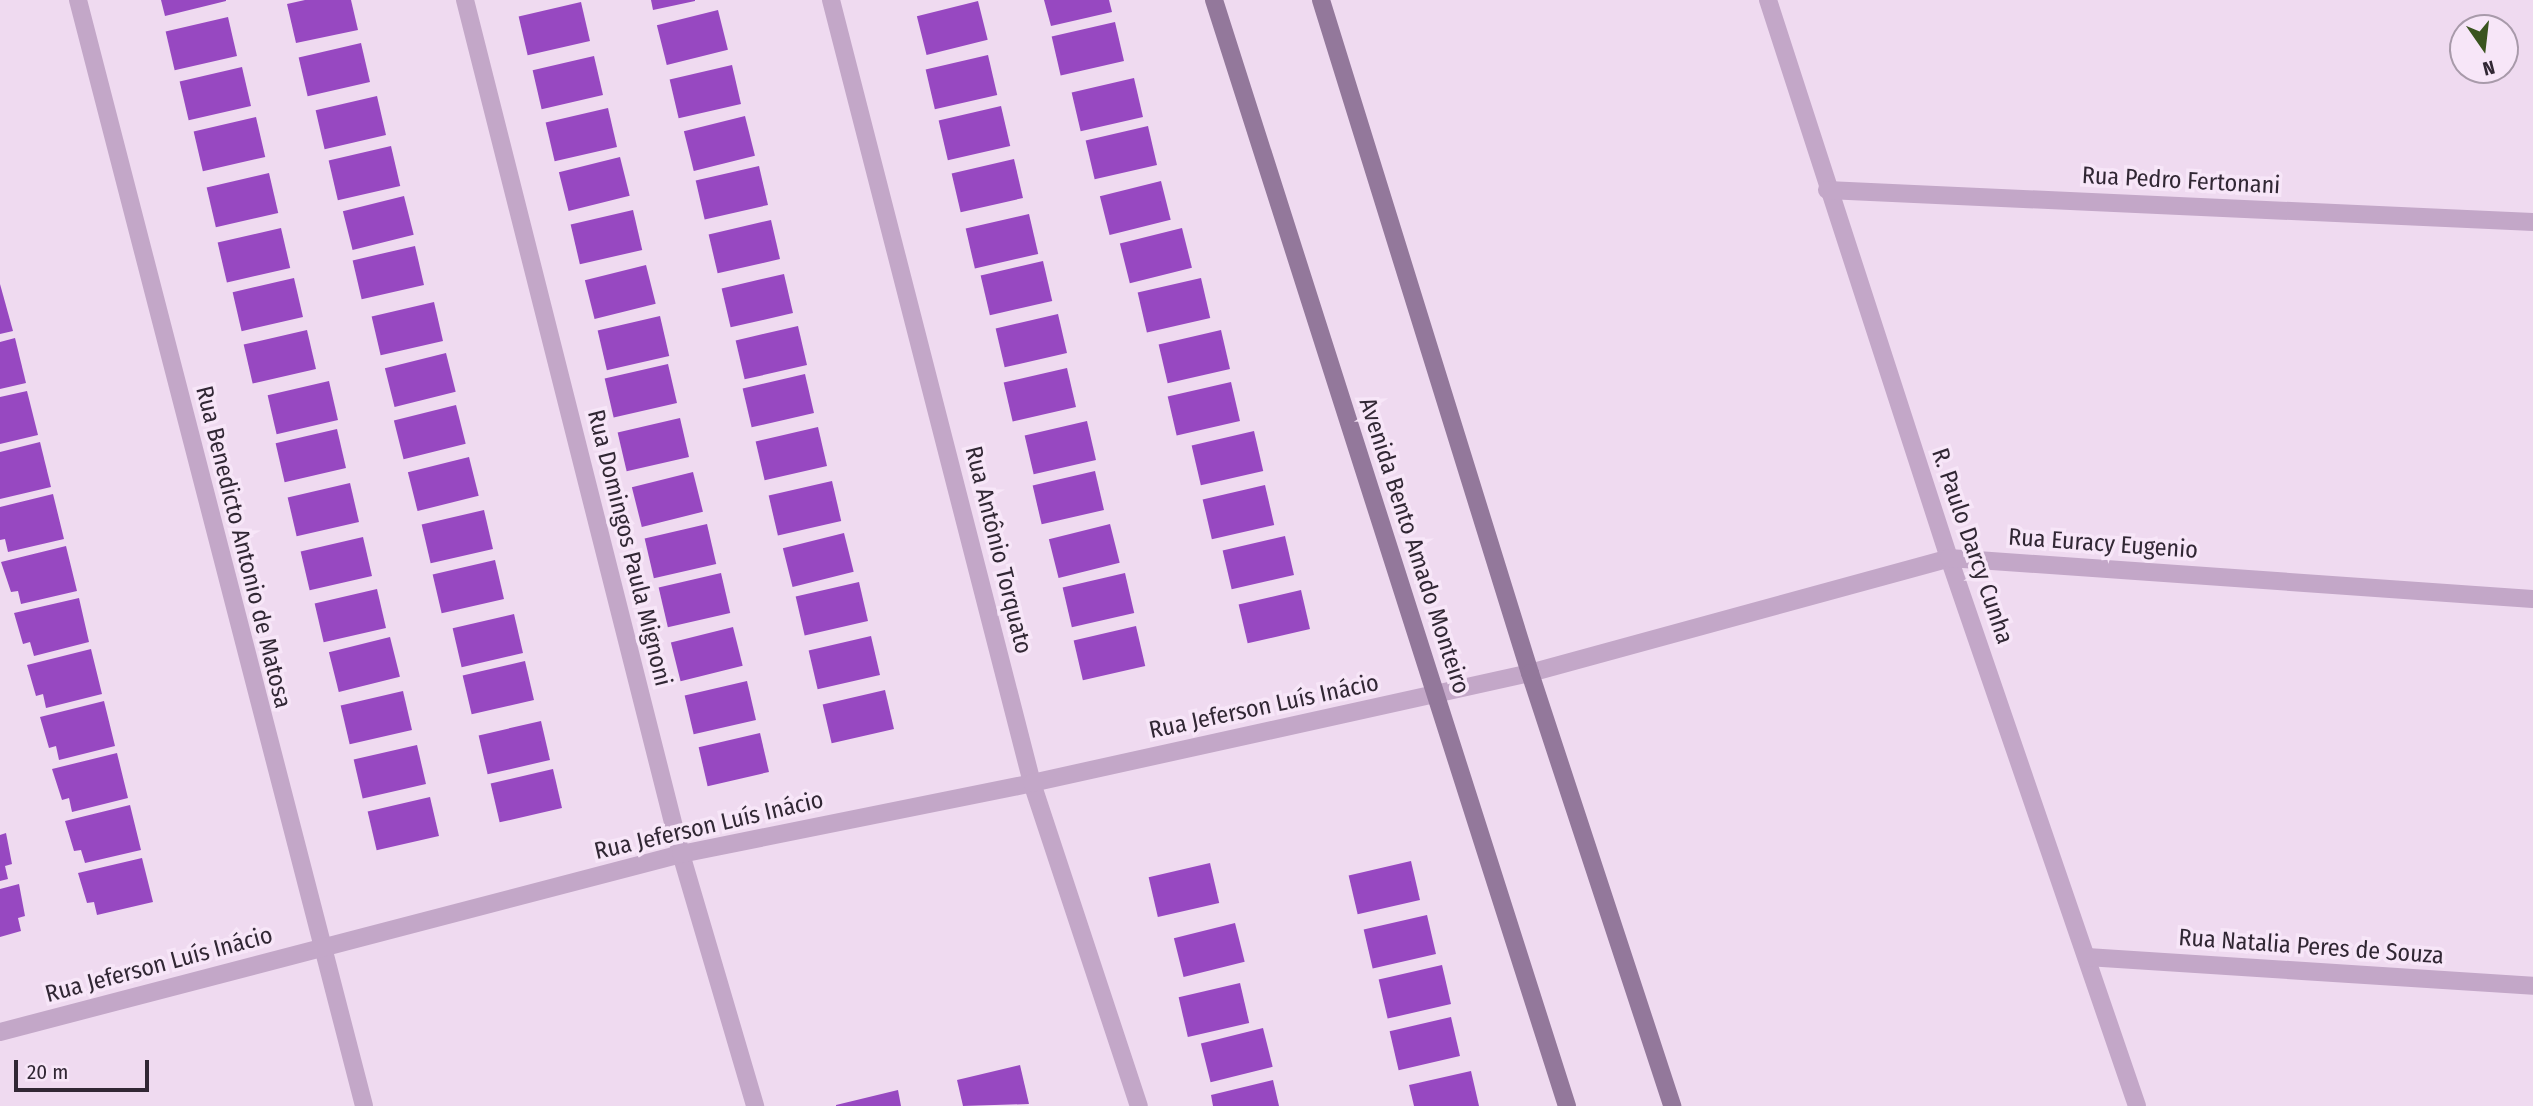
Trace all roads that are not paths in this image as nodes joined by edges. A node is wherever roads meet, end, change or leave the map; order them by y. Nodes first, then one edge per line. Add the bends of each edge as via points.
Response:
1 (78, 0) edge
2 (465, 0) edge
3 (831, 0) edge
4 (1214, 0) edge
5 (1321, 0) edge
6 (1768, 0) edge
7 (1827, 190) junction
8 (2533, 222) edge
9 (1949, 558) junction
10 (2533, 599) edge
11 (1530, 673) junction
12 (1435, 694) junction
13 (1032, 783) junction
14 (681, 854) junction
15 (320, 948) junction
16 (2087, 957) junction
17 (2533, 986) edge
18 (0, 1032) edge
19 (364, 1106) edge
20 (755, 1106) edge
21 (1139, 1106) edge
22 (1567, 1106) edge
23 (1672, 1106) edge
24 (2137, 1106) edge

1 - 15 street, Rua Benedicto Antonio de Matosa
2 - 14 street, Rua Domingos Paula Mignoni
3 - 13 street, Rua Antônio Torquato
4 - 12 street, Avenida Bento Amado Monteiro
5 - 11 street
6 - 7 street, R. Paulo Darcy Cunha
7 - 8 street, Rua Pedro Fertonani
7 - 9 street, R. Paulo Darcy Cunha
9 - 10 street, Rua Euracy Eugenio
9 - 11 street, Rua Euracy Eugenio
9 - 16 street, R. Paulo Darcy Cunha
11 - 12 street, Rua Euracy Eugenio
11 - 23 street
12 - 13 street, Rua Jeferson Luís Inácio
12 - 22 street, Avenida Bento Amado Monteiro
13 - 14 street, Rua Jeferson Luís Inácio
13 - 21 street, Rua Antônio Torquato
14 - 15 street, Rua Jeferson Luís Inácio
14 - 20 street, Rua Domingos Paula Mignoni
15 - 18 street, Rua Jeferson Luís Inácio
15 - 19 street, Rua Benedicto Antonio de Matosa
16 - 17 street, Rua Natalia Peres de Souza
16 - 24 street, R. Paulo Darcy Cunha

